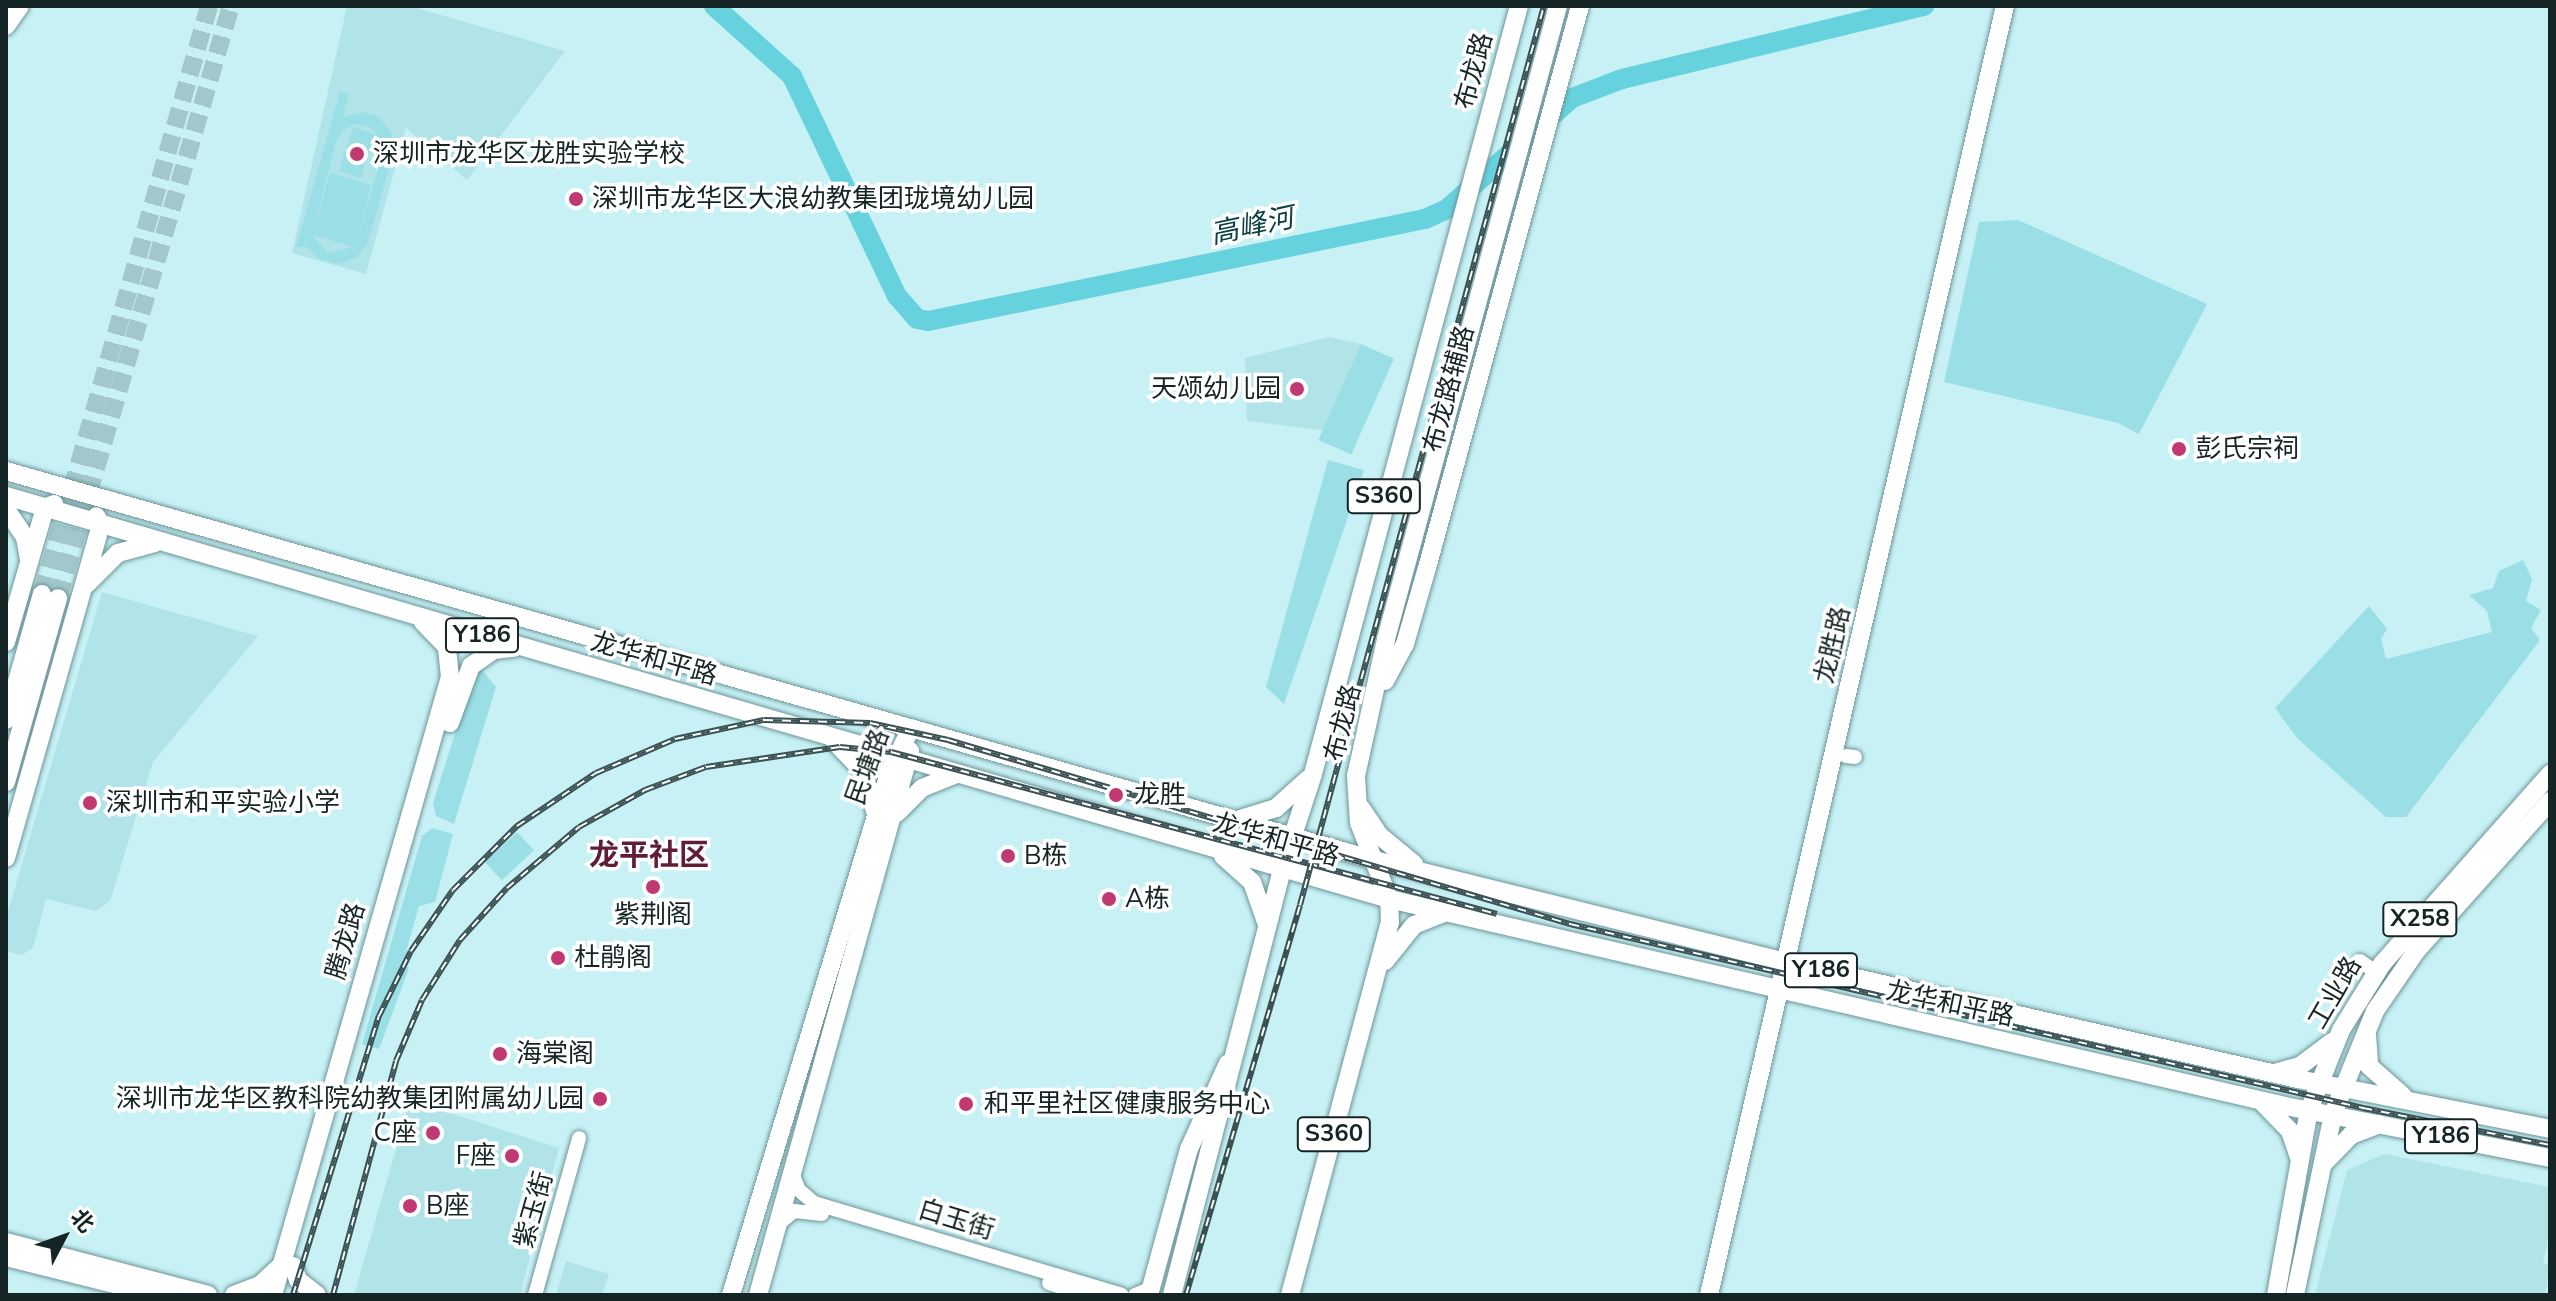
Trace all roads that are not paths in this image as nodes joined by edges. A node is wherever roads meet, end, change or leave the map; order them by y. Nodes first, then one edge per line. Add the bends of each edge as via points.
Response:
1 (20, 6) edge
2 (1519, 6) edge
3 (1558, 6) edge
4 (1580, 6) edge
5 (2005, 6) edge
6 (2017, 6) edge
7 (6, 26) edge
8 (6, 471) edge
9 (81, 492) junction
10 (6, 496) edge
11 (45, 508) junction
12 (6, 509) edge
13 (101, 524) junction
14 (167, 543) junction
15 (29, 563) junction
16 (83, 589) junction
17 (414, 616) junction
18 (6, 642) edge
19 (528, 649) junction
20 (1378, 695) junction
21 (6, 720) edge
22 (911, 728) junction
23 (826, 736) junction
24 (902, 758) junction
25 (957, 774) junction
26 (1313, 774) junction
27 (2550, 774) edge
28 (6, 782) edge
29 (1354, 798) junction
30 (2550, 801) edge
31 (894, 817) junction
32 (1233, 819) junction
33 (875, 825) junction
34 (1293, 836) junction
35 (1210, 848) junction
36 (6, 858) edge
37 (1374, 860) junction
38 (1282, 869) junction
39 (1423, 869) junction
40 (1389, 899) junction
41 (1446, 913) junction
42 (1266, 930) junction
43 (2360, 961) dead end
44 (1793, 964) junction
45 (2376, 972) junction
46 (1377, 973) junction
47 (1786, 994) junction
48 (2371, 1019) junction
49 (2341, 1030) junction
50 (1242, 1040) junction
51 (2269, 1073) junction
52 (2318, 1083) junction
53 (2341, 1088) junction
54 (2254, 1097) junction
55 (2416, 1103) junction
56 (2309, 1110) junction
57 (2333, 1114) junction
58 (2380, 1124) junction
59 (2550, 1129) edge
60 (579, 1138) dead end
61 (2550, 1158) edge
62 (2299, 1163) junction
63 (792, 1172) junction
64 (2319, 1173) junction
65 (777, 1225) junction
66 (6, 1242) edge
67 (6, 1257) edge
68 (287, 1266) junction
69 (1145, 1293) edge
70 (158, 1295) edge
71 (208, 1295) edge
72 (234, 1295) edge
73 (273, 1295) edge
74 (285, 1295) edge
75 (317, 1295) edge
76 (535, 1295) edge
77 (731, 1295) edge
78 (758, 1295) edge
79 (1087, 1295) edge
80 (1122, 1295) edge
81 (1172, 1295) edge
82 (1290, 1295) edge
83 (1709, 1295) edge
84 (1722, 1295) edge
85 (2276, 1295) edge
86 (2295, 1295) edge

1 - 7 main road
2 - 26 main road, 布龙路 / S360
3 - 20 main road, 布龙路 / S360 via 1386,639
4 - 20 main road, 布龙路辅路 via 1405,644
5 - 44 main road, 龙胜路
6 - 44 main road, 龙胜路 via 1850,756
8 - 9 main road, 龙华和平路 / Y186
9 - 11 main road
9 - 13 main road
9 - 22 main road, 龙华和平路 / Y186
10 - 11 main road, 龙华和平路 / Y186
11 - 13 main road, 龙华和平路 / Y186
11 - 15 main road
12 - 15 main road via 25,537
13 - 14 main road, 龙华和平路 / Y186
13 - 16 main road
14 - 16 main road via 118,553
14 - 17 main road, 龙华和平路 / Y186
15 - 18 main road
16 - 36 main road
17 - 19 main road, 龙华和平路 / Y186
17 - 68 main road, 腾龙路 via 447,647 450,677
19 - 23 main road, 龙华和平路 / Y186
19 - 68 main road, 腾龙路 via 494,650 482,656 462,681
20 - 29 main road, 布龙路 / S360
21 - 28 main road via 50,596
22 - 24 main road, 民塘路
22 - 32 main road, 龙华和平路 / Y186
23 - 24 main road, 龙华和平路 / Y186
23 - 33 main road via 845,748 870,784
24 - 25 main road, 龙华和平路 / Y186
24 - 31 main road, 民塘路
24 - 33 main road, 民塘路
25 - 31 main road via 922,788
25 - 35 main road, 龙华和平路 / Y186
26 - 32 main road via 1276,808
26 - 34 main road, 布龙路 / S360
27 - 45 main road, 工业路 / X258
29 - 37 main road, 布龙路 / S360
29 - 39 main road via 1380,836
30 - 48 main road, 工业路 / X258 via 2400,971
31 - 63 main road, 民塘路
32 - 34 main road, 龙华和平路 / Y186
33 - 77 main road, 民塘路
34 - 37 main road, 龙华和平路 / Y186
34 - 38 main road, 布龙路 / S360
35 - 38 main road, 龙华和平路 / Y186
35 - 42 main road via 1252,882
37 - 39 main road, 龙华和平路 / Y186
37 - 40 main road, 布龙路 / S360
38 - 40 main road, 龙华和平路 / Y186
38 - 42 main road, 布龙路 / S360
39 - 44 main road, 龙华和平路 / Y186
40 - 41 main road, 龙华和平路 / Y186
40 - 46 main road, 布龙路 / S360 via 1390,923
41 - 46 main road via 1414,925
41 - 47 main road, 龙华和平路 / Y186
42 - 50 main road, 布龙路 / S360
43 - 45 street
44 - 47 main road, 龙胜路
44 - 51 main road, 龙华和平路 / Y186
45 - 49 main road, 工业路 / X258
46 - 82 main road, 布龙路 / S360
47 - 54 main road, 龙华和平路 / Y186
47 - 83 main road, 龙胜路
47 - 84 main road, 龙胜路
48 - 53 main road, 工业路 / X258
48 - 55 main road via 2369,1066 2385,1084
49 - 51 main road via 2300,1066
49 - 52 main road, 工业路 / X258
50 - 69 main road, 布龙路 via 1198,1123
50 - 81 main road, 布龙路 / S360
51 - 52 main road, 龙华和平路 / Y186
52 - 53 main road, 龙华和平路 / Y186
52 - 56 main road, 工业路 / X258
53 - 55 main road, 龙华和平路 / Y186
53 - 57 main road, 工业路 / X258
54 - 56 main road, 龙华和平路 / Y186
54 - 62 main road via 2290,1131
55 - 59 main road, 龙华和平路 / Y186
56 - 57 main road, 龙华和平路 / Y186
56 - 62 main road, 工业路 / X258
57 - 58 main road, 龙华和平路 / Y186
57 - 64 main road, 工业路 / X258
58 - 61 main road, 龙华和平路 / Y186
58 - 64 main road via 2342,1142
60 - 76 street, 紫玉街
62 - 85 main road, 工业路 / X258
63 - 65 main road, 民塘路
63 - 80 street, 白玉街 via 799,1190 814,1203
64 - 86 main road, 工业路 / X258
65 - 78 main road, 民塘路
65 - 79 street, 白玉街 via 794,1211 810,1211
66 - 71 main road
67 - 70 main road
68 - 72 main road
68 - 73 main road, 腾龙路
68 - 74 main road, 腾龙路
68 - 75 main road

